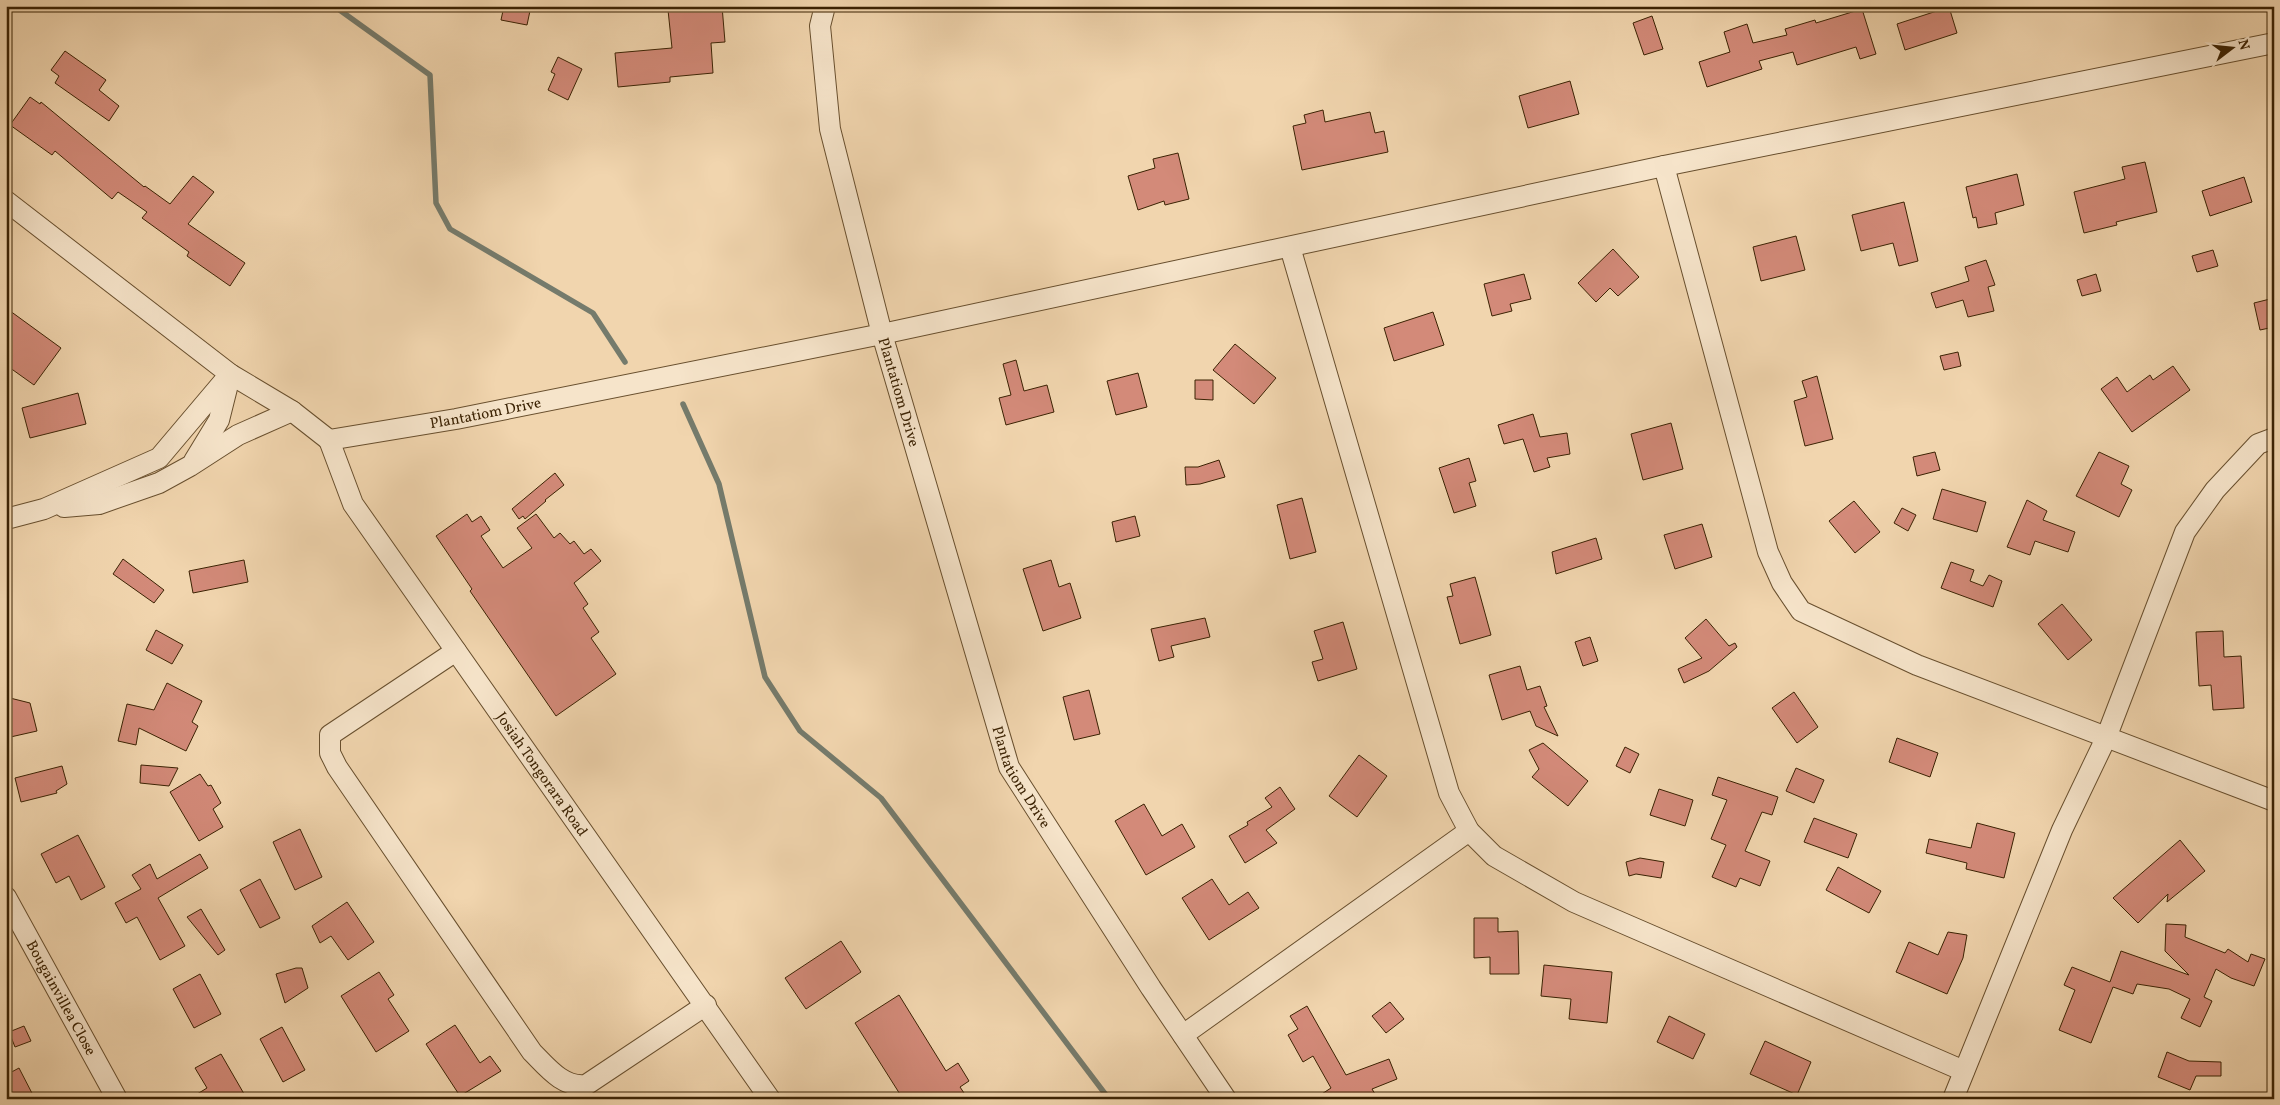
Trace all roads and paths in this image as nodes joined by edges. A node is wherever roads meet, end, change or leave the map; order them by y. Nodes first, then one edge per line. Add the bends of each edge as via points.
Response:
1 (826, 6) edge
2 (2274, 43) edge
3 (1664, 166) junction
4 (8, 208) edge
5 (1290, 247) junction
6 (882, 334) junction
7 (230, 374) junction
8 (292, 411) junction
9 (2274, 438) edge
10 (329, 440) junction
11 (190, 466) junction
12 (44, 509) junction
13 (6, 520) edge
14 (456, 651) junction
15 (2106, 738) junction
16 (2274, 801) edge
17 (1469, 831) junction
18 (6, 897) edge
19 (706, 1005) junction
20 (1183, 1035) junction
21 (1964, 1071) junction
22 (117, 1099) edge
23 (770, 1099) edge
24 (1226, 1099) edge
25 (1954, 1099) edge

1 - 6 street via 820,26 830,129
2 - 3 street
3 - 5 street
3 - 15 street via 1768,552 1782,583 1801,612 1917,665
4 - 7 street
5 - 6 street
5 - 17 street via 1449,793
6 - 10 street, Plantatiom Drive via 456,419
6 - 20 street, Plantatiom Drive via 1009,768
7 - 8 street
7 - 11 street via 219,420
7 - 12 street via 159,458
8 - 10 street
8 - 11 street via 238,435
9 - 15 street via 2258,444 2215,490 2185,532
10 - 14 street, Josiah Tongorara Road via 354,504
11 - 12 street via 159,483 99,504
12 - 13 street
14 - 19 street, Josiah Tongorara Road
14 - 19 street via 330,735 330,753 532,1052 567,1083 586,1085
15 - 16 street
15 - 21 street via 2062,830
17 - 20 street
17 - 21 street via 1494,856 1574,902
18 - 22 street, Bougainvillea Close
19 - 23 street, Josiah Tongorara Road
20 - 24 street, Plantatiom Drive
21 - 25 street

